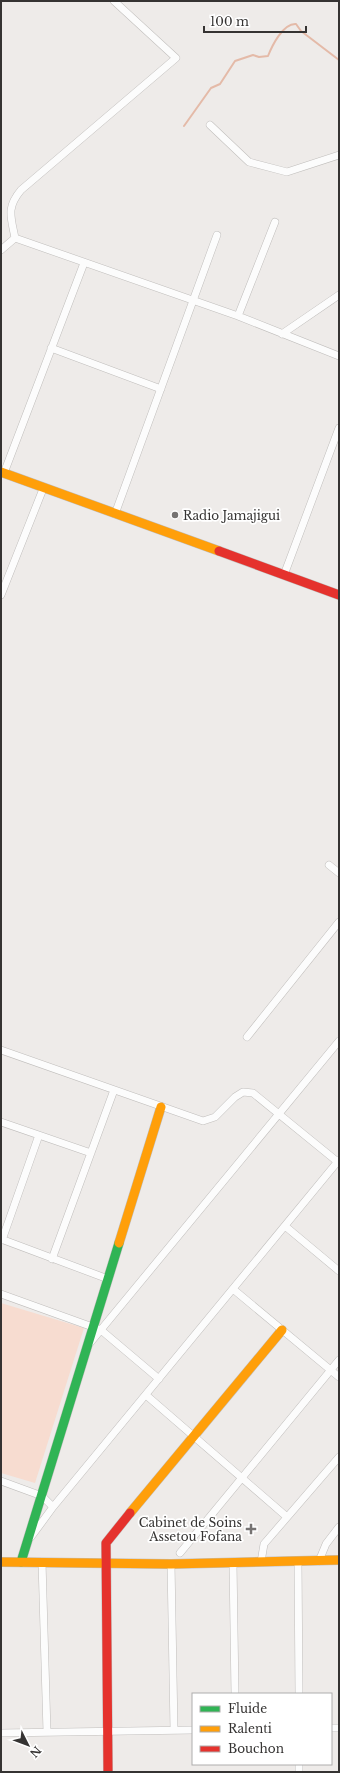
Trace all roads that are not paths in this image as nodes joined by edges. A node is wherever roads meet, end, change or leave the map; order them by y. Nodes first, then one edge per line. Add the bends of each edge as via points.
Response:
1 (114, 1) edge
2 (210, 125) dead end
3 (339, 155) edge
4 (275, 222) dead end
5 (217, 235) dead end
6 (15, 238) junction
7 (1, 250) edge
8 (84, 262) junction
9 (339, 295) edge
10 (193, 301) junction
11 (238, 316) junction
12 (282, 334) junction
13 (51, 348) junction
14 (339, 356) edge
15 (161, 389) junction
16 (339, 428) edge
17 (2, 473) edge
18 (43, 489) junction
19 (116, 514) junction
20 (284, 575) junction
21 (1, 595) edge
22 (339, 595) edge
23 (329, 865) dead end
24 (339, 874) edge
25 (339, 922) edge
26 (247, 1037) dead end
27 (339, 1041) edge
28 (1, 1050) edge
29 (114, 1090) junction
30 (161, 1107) junction
31 (279, 1114) junction
32 (1, 1122) edge
33 (39, 1135) junction
34 (91, 1154) junction
35 (339, 1162) edge
36 (285, 1226) junction
37 (1, 1240) edge
38 (52, 1259) junction
39 (339, 1271) edge
40 (108, 1279) junction
41 (233, 1289) junction
42 (1, 1294) edge
43 (97, 1329) junction
44 (282, 1330) junction
45 (339, 1360) edge
46 (331, 1370) junction
47 (339, 1376) edge
48 (159, 1379) junction
49 (146, 1395) junction
50 (194, 1437) junction
51 (339, 1457) edge
52 (242, 1478) junction
53 (1, 1481) edge
54 (42, 1496) junction
55 (53, 1507) junction
56 (287, 1517) junction
57 (339, 1527) edge
58 (28, 1541) junction
59 (180, 1553) dead end
60 (339, 1560) edge
61 (298, 1561) junction
62 (319, 1561) junction
63 (1, 1562) edge
64 (22, 1562) junction
65 (42, 1562) junction
66 (261, 1562) junction
67 (107, 1563) junction
68 (233, 1563) junction
69 (170, 1564) junction
70 (236, 1693) edge
71 (299, 1693) edge
72 (174, 1730) junction
73 (192, 1730) edge
74 (108, 1731) junction
75 (46, 1732) junction
76 (1, 1733) edge
77 (108, 1772) edge

1 - 6 street via 176,58 20,190 10,210
2 - 3 street via 249,162 287,172
4 - 11 street
5 - 10 street
6 - 7 street
6 - 8 street
8 - 10 street
8 - 13 street
9 - 12 street
10 - 11 street
10 - 15 street
11 - 12 street
12 - 14 street
13 - 15 street
13 - 17 street
15 - 19 street
16 - 20 street
17 - 18 street
18 - 19 street
18 - 21 street
19 - 20 street
20 - 22 street
23 - 24 street
25 - 26 street
27 - 31 street
28 - 29 street
29 - 30 street
29 - 34 street
30 - 31 street via 202,1121 215,1117 243,1092 252,1093
30 - 40 street
31 - 35 street
31 - 43 street
32 - 33 street
33 - 34 street
33 - 37 street
34 - 38 street
35 - 36 street
36 - 39 street
36 - 41 street
37 - 38 street
38 - 40 street
40 - 43 street
41 - 44 street
41 - 48 street
42 - 43 street
43 - 48 street
43 - 54 street via 87,1346
44 - 46 street
44 - 50 street
45 - 46 street
46 - 47 street
46 - 52 street
48 - 49 street
49 - 50 street
49 - 55 street
50 - 52 street
50 - 67 street via 106,1542
51 - 56 street
52 - 56 street
52 - 59 street
53 - 54 street
54 - 55 street
54 - 58 street
55 - 58 street
56 - 66 street via 264,1544
57 - 62 street via 326,1544
58 - 64 street
60 - 62 street
61 - 62 street
61 - 66 street
61 - 71 street
63 - 64 street
64 - 65 street
65 - 67 street
65 - 75 street
66 - 68 street
67 - 69 street
67 - 74 street
68 - 69 street
68 - 70 street
69 - 72 street
72 - 73 street
72 - 74 street
74 - 75 street
74 - 77 street
75 - 76 street

